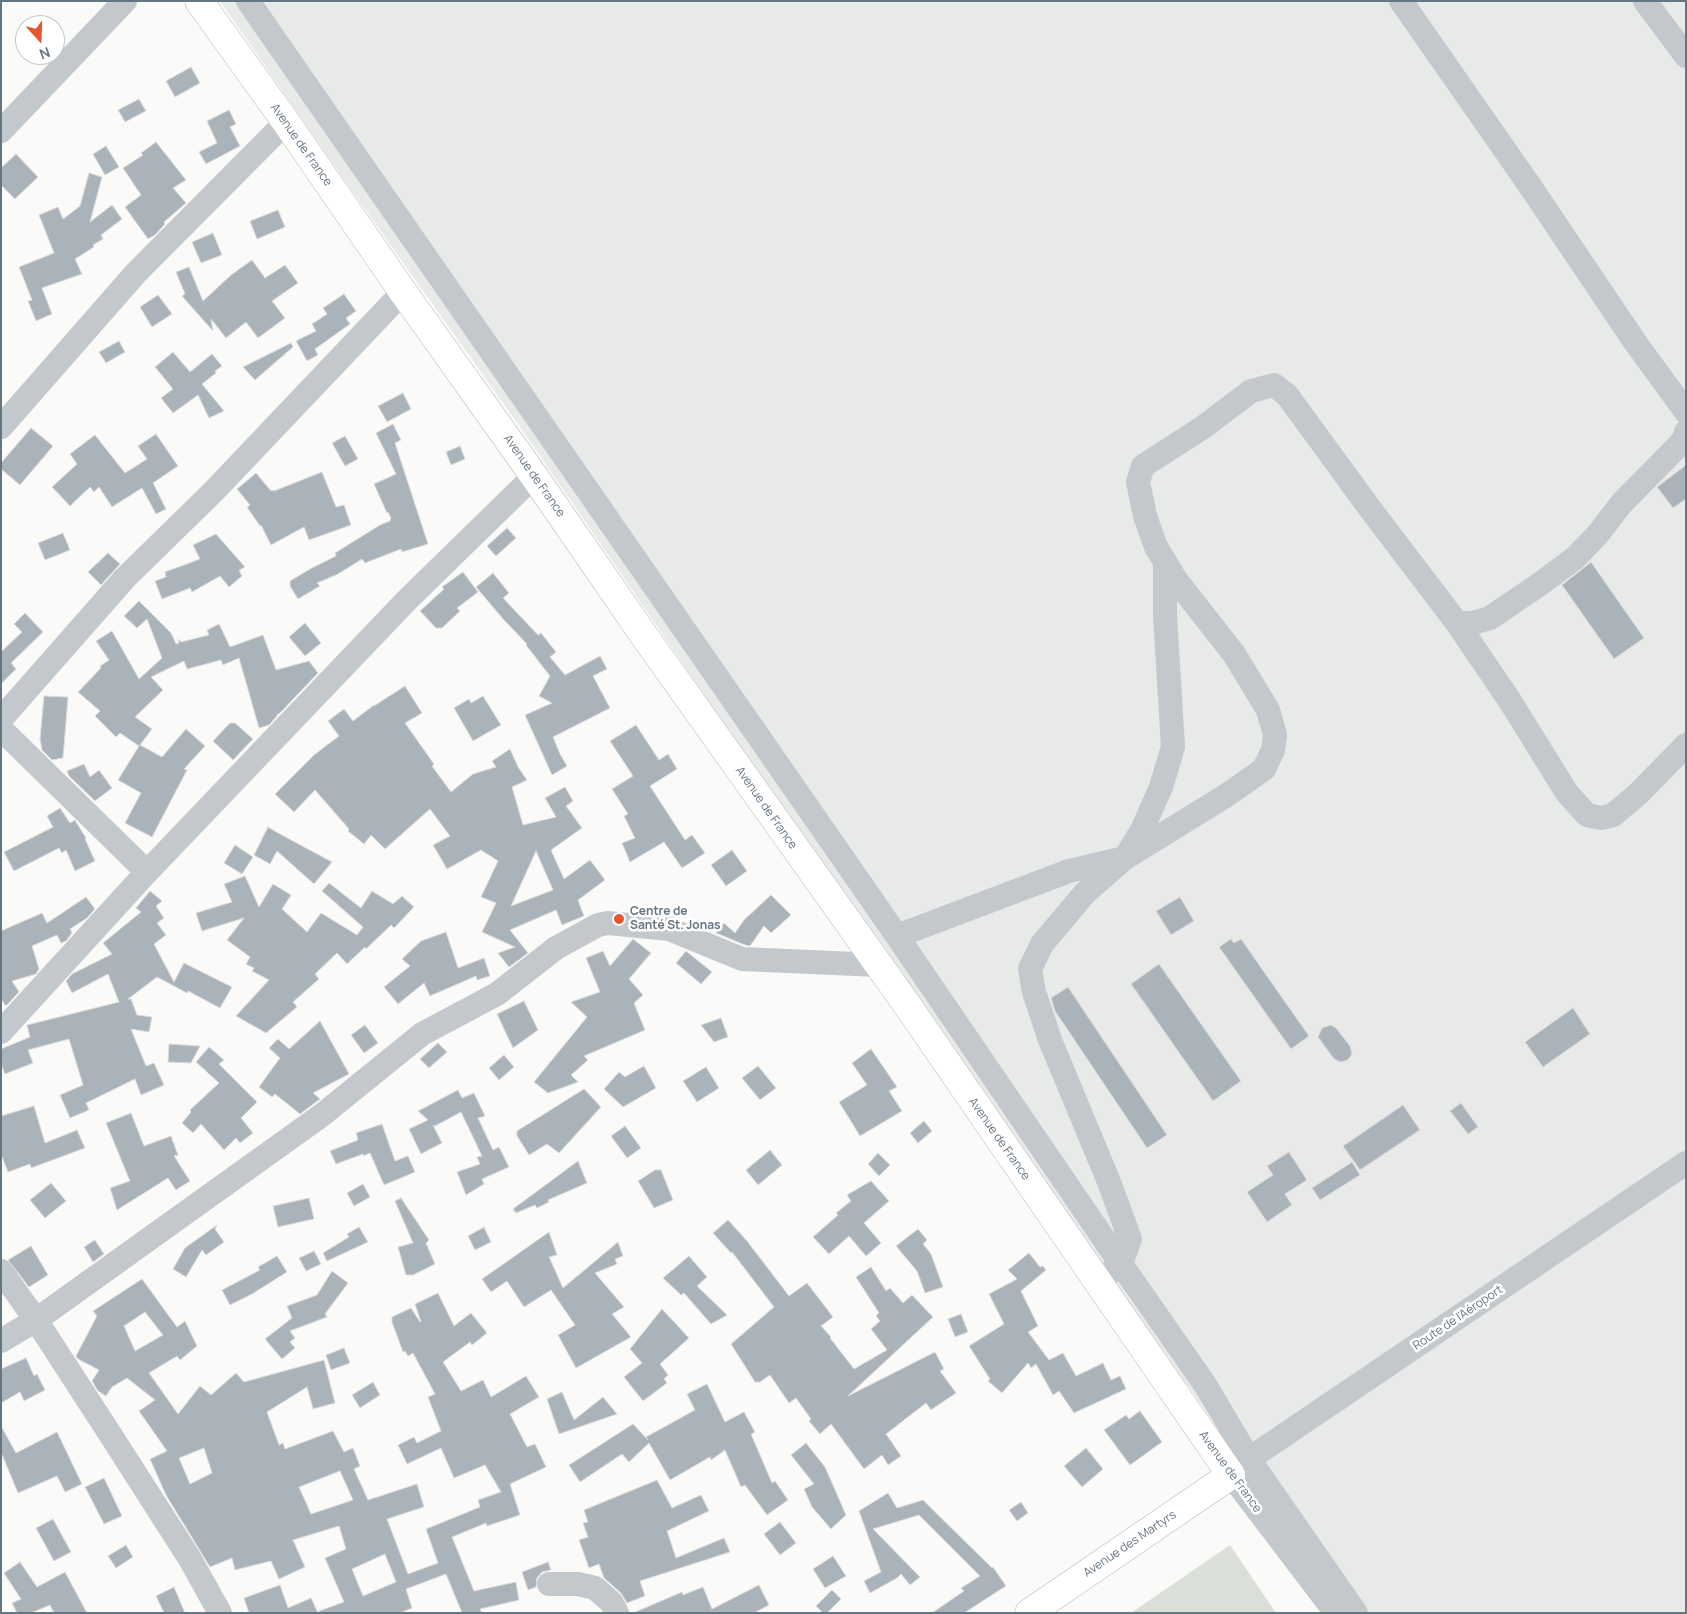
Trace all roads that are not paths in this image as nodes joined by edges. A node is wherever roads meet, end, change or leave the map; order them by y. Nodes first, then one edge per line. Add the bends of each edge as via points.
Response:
1 (125, 1) edge
2 (199, 1) edge
3 (248, 1) edge
4 (1401, 1) edge
5 (1645, 1) edge
6 (1686, 56) edge
7 (286, 122) junction
8 (1, 131) edge
9 (403, 292) junction
10 (1686, 412) edge
11 (1, 426) edge
12 (1686, 432) edge
13 (534, 476) junction
14 (1165, 561) junction
15 (1458, 623) junction
16 (1, 719) edge
17 (1, 729) edge
18 (1686, 745) edge
19 (1124, 858) junction
20 (147, 872) junction
21 (896, 936) junction
22 (878, 966) junction
23 (1, 1032) edge
24 (1686, 1163) edge
25 (1121, 1264) junction
26 (1, 1271) edge
27 (1099, 1283) junction
28 (36, 1320) junction
29 (1, 1341) edge
30 (1240, 1467) junction
31 (550, 1584) dead end
32 (220, 1613) edge
33 (617, 1613) edge
34 (1030, 1613) edge
35 (1336, 1613) edge
36 (1356, 1613) edge

1 - 8 street
2 - 7 main road, Avenue de France
3 - 21 street
4 - 10 street
5 - 6 street
7 - 9 main road, Avenue de France
7 - 11 street via 135,274
9 - 13 main road, Avenue de France
9 - 16 street via 214,491 125,578
12 - 15 street via 1683,441 1621,504 1575,558 1490,618
13 - 20 street via 408,599
13 - 22 main road, Avenue de France
14 - 15 street via 1156,547 1145,516 1138,482 1143,466 1205,426 1251,391 1274,385 1287,395
14 - 19 street via 1173,747 1154,805
14 - 19 street via 1234,654 1268,710 1275,735 1273,750 1264,769
15 - 18 street via 1567,793 1587,814 1600,818 1613,815
17 - 20 street
19 - 21 street via 1069,871
19 - 25 street via 1085,893 1054,929 1042,944 1030,969 1050,1040 1130,1239
20 - 23 street
21 - 25 street
22 - 27 main road, Avenue de France
22 - 28 street via 742,959 669,929 608,923 598,925 556,948 497,994 422,1034 322,1116
24 - 30 street, Route de l'Aéroport
25 - 27 street
25 - 30 street via 1206,1386
26 - 28 street
27 - 30 main road, Avenue de France
28 - 29 street
28 - 32 street via 190,1559
30 - 34 main road, Avenue des Martyrs
30 - 35 street, Avenue de France
30 - 36 street
31 - 33 street via 595,1588 612,1603

